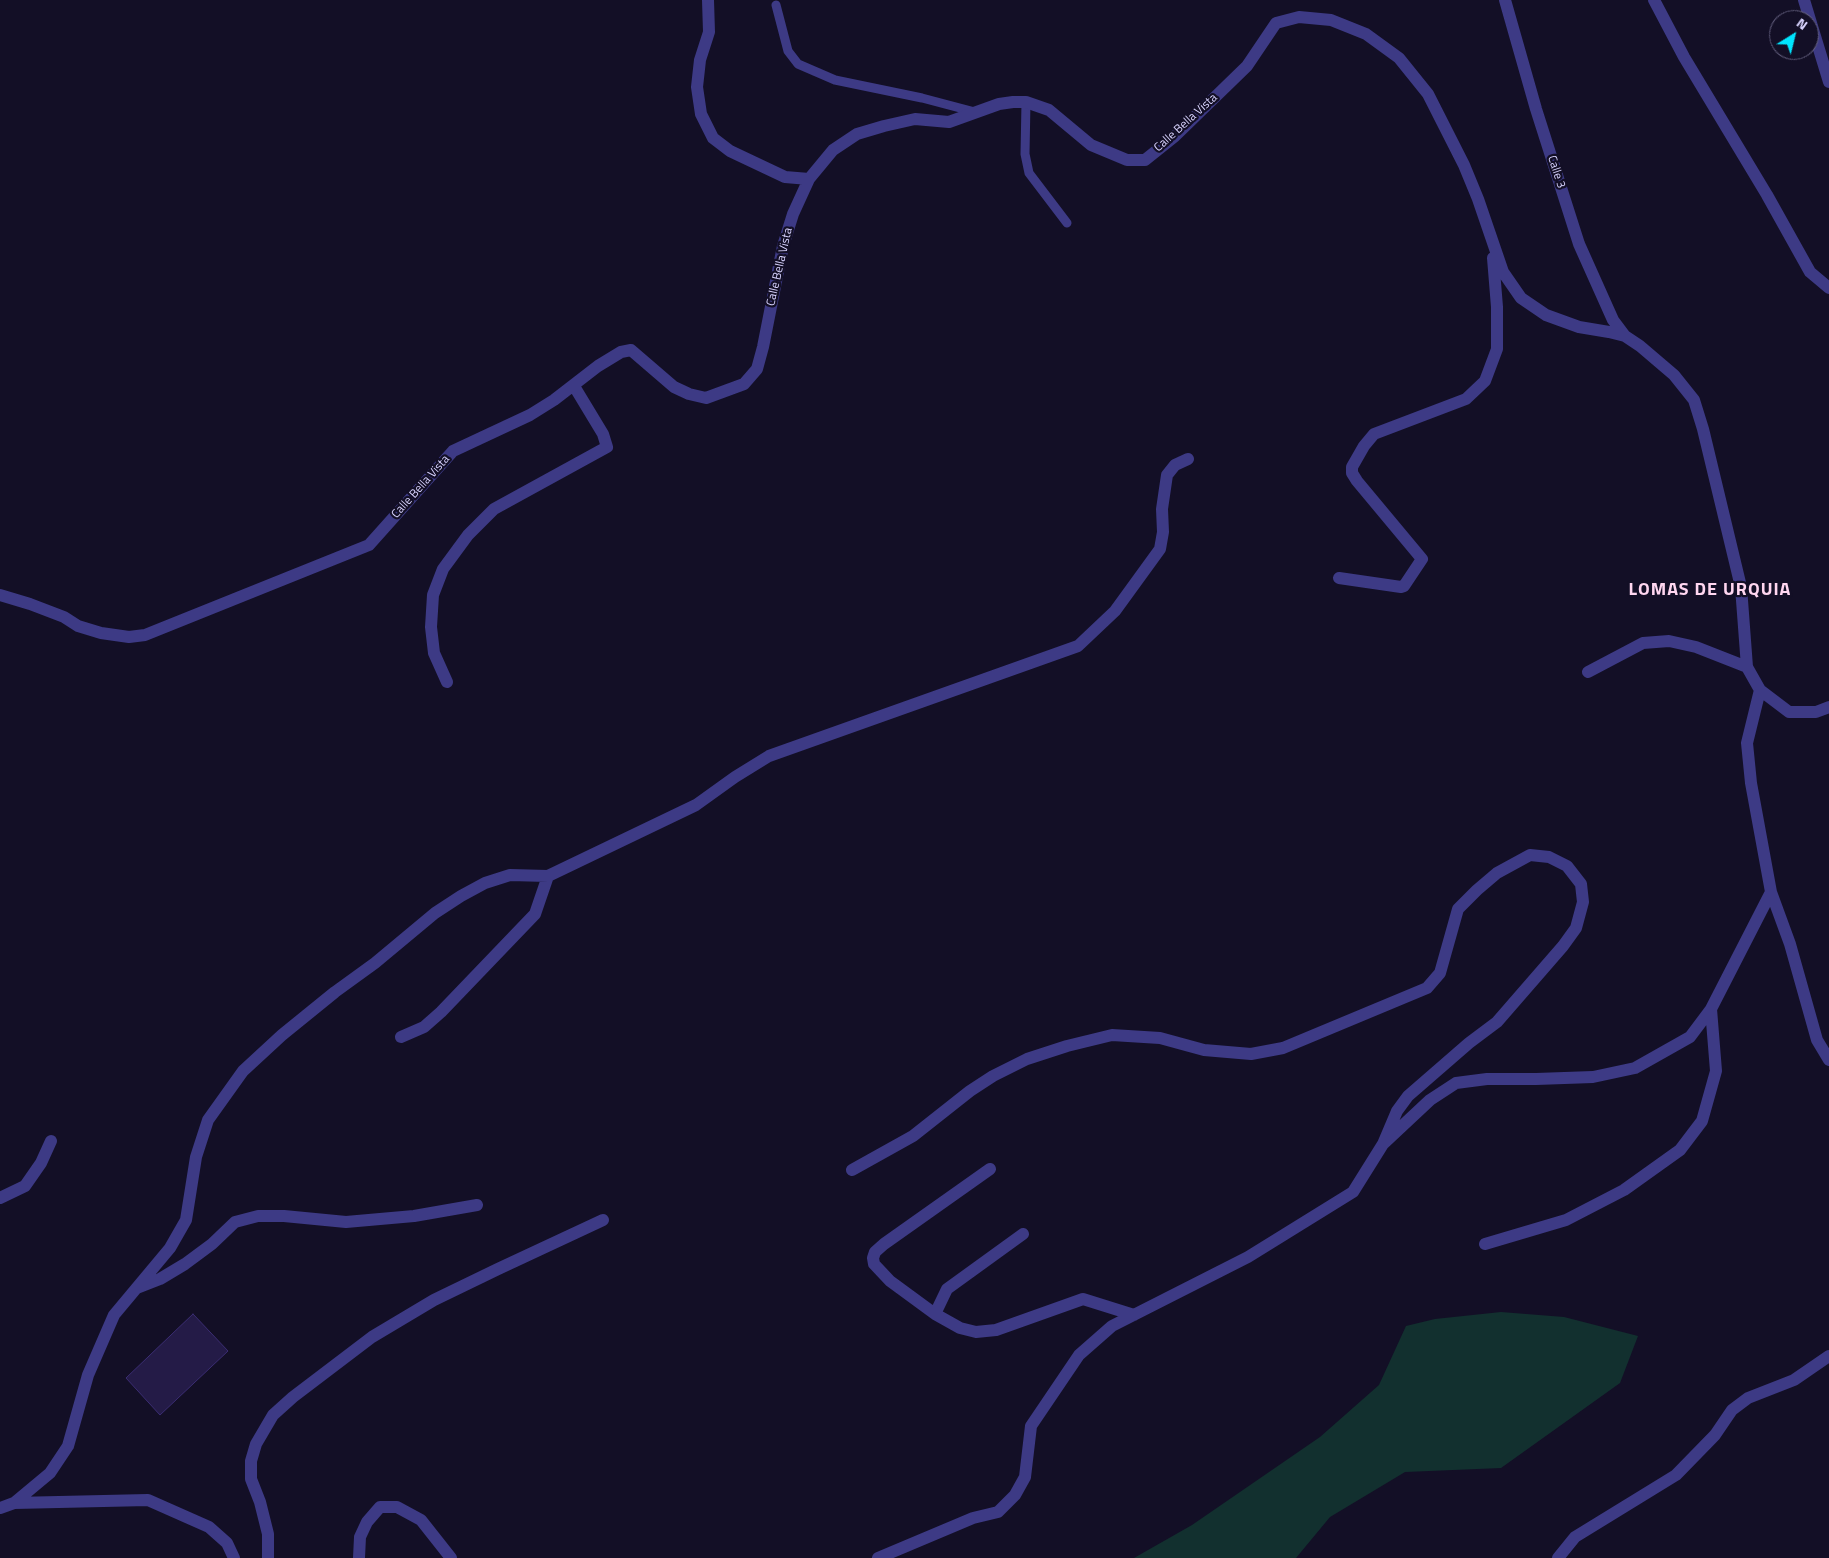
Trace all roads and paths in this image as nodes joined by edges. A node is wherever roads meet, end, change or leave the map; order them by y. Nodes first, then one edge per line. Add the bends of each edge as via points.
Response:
1 (708, 0) edge
2 (1505, 0) edge
3 (1654, 0) edge
4 (1804, 0) edge
5 (776, 5) dead end
6 (1829, 82) edge
7 (1026, 102) junction
8 (975, 112) junction
9 (809, 179) junction
10 (1067, 223) dead end
11 (1492, 238) junction
12 (1829, 288) edge
13 (1625, 336) junction
14 (574, 386) junction
15 (1188, 459) dead end
16 (1339, 578) dead end
17 (2, 596) edge
18 (1747, 667) junction
19 (1588, 672) dead end
20 (447, 682) dead end
21 (1760, 690) junction
22 (1829, 707) edge
23 (548, 876) junction
24 (1771, 892) junction
25 (1711, 1009) junction
26 (401, 1037) dead end
27 (1829, 1060) edge
28 (51, 1140) dead end
29 (1383, 1144) junction
30 (990, 1169) dead end
31 (852, 1170) dead end
32 (0, 1198) edge
33 (477, 1205) dead end
34 (604, 1220) dead end
35 (1023, 1234) dead end
36 (1485, 1244) dead end
37 (135, 1289) junction
38 (935, 1314) junction
39 (1134, 1315) junction
40 (1829, 1356) edge
41 (14, 1503) junction
42 (0, 1508) edge
43 (234, 1558) edge
44 (268, 1558) edge
45 (359, 1558) edge
46 (451, 1558) edge
47 (878, 1558) edge
48 (1558, 1558) edge

1 - 9 street via 709,32 700,60 697,87 701,114 713,138 730,151 785,177
2 - 13 street, Calle 3 via 1579,244 1613,320
3 - 12 street via 1810,272
4 - 6 street
5 - 8 lane via 788,51 798,64 812,72
7 - 8 street, Calle Bella Vista via 999,104
7 - 10 lane via 1025,154 1029,173
7 - 11 street, Calle Bella Vista via 1049,110 1091,145 1127,160 1145,160 1247,66 1276,23 1299,16 1331,20 1366,34 1399,58 1428,94 1464,165
8 - 9 street, Calle Bella Vista via 949,122 915,119 857,134 833,150
9 - 14 street, Calle Bella Vista via 782,246 764,347 757,369 744,384 706,398 689,394 674,387 631,350 621,352 598,366
11 - 13 street, Calle Bella Vista via 1503,272 1521,298 1546,315 1579,327
11 - 16 street via 1497,349 1486,381 1466,399 1374,434 1352,467 1357,481 1422,559 1401,587
13 - 18 street via 1674,375 1694,400 1741,586
14 - 17 street, Calle Bella Vista via 530,415 453,451 368,545 145,635 129,637 101,633
14 - 20 street via 608,447 494,509 468,535 443,569 433,595 431,627 434,653
15 - 23 street via 1175,465 1167,475 1160,550 1115,611 1078,646 769,756 696,805
18 - 19 street via 1669,640 1643,643
18 - 21 street
21 - 22 street via 1788,712 1816,712
21 - 24 street via 1747,743
23 - 26 street via 535,914 441,1012 424,1027
23 - 37 street via 510,875 461,896 327,998 243,1071 208,1120 196,1157 186,1220 170,1248
24 - 25 street
24 - 27 street via 1790,944 1817,1040
25 - 29 street via 1690,1037 1635,1068 1593,1077 1456,1082 1430,1100
25 - 36 street via 1716,1071 1702,1121 1680,1150 1624,1190 1566,1220
28 - 32 street via 41,1163 25,1186
29 - 31 street via 1397,1111 1408,1096 1497,1022 1576,928 1583,902 1581,884 1567,866 1549,857 1530,855 1497,873 1477,890 1458,909 1440,973 1427,988 1283,1048 1251,1054 1204,1050 1160,1038 1112,1035 1067,1046 1027,1059 993,1076 913,1136
29 - 39 street via 1353,1192 1248,1257
30 - 38 street via 884,1244 872,1258 890,1281
33 - 37 street via 414,1216 346,1222 258,1216 235,1222 185,1264
34 - 44 street via 434,1300 372,1337 293,1397 274,1416 256,1444 250,1461 251,1479 268,1534
35 - 38 street via 947,1289
37 - 41 street via 114,1315 88,1375 68,1446 50,1473
38 - 39 street via 960,1328 976,1332 996,1330 1084,1299
39 - 47 street via 1112,1326 1079,1355 1050,1397 1031,1426 1025,1476 1016,1495 998,1512 973,1518
40 - 48 street via 1794,1380 1748,1398 1732,1410 1714,1435 1676,1475 1575,1537
41 - 42 street
41 - 43 street via 148,1500 209,1527 227,1544
45 - 46 street via 360,1536 367,1522 380,1507 397,1507 421,1520

